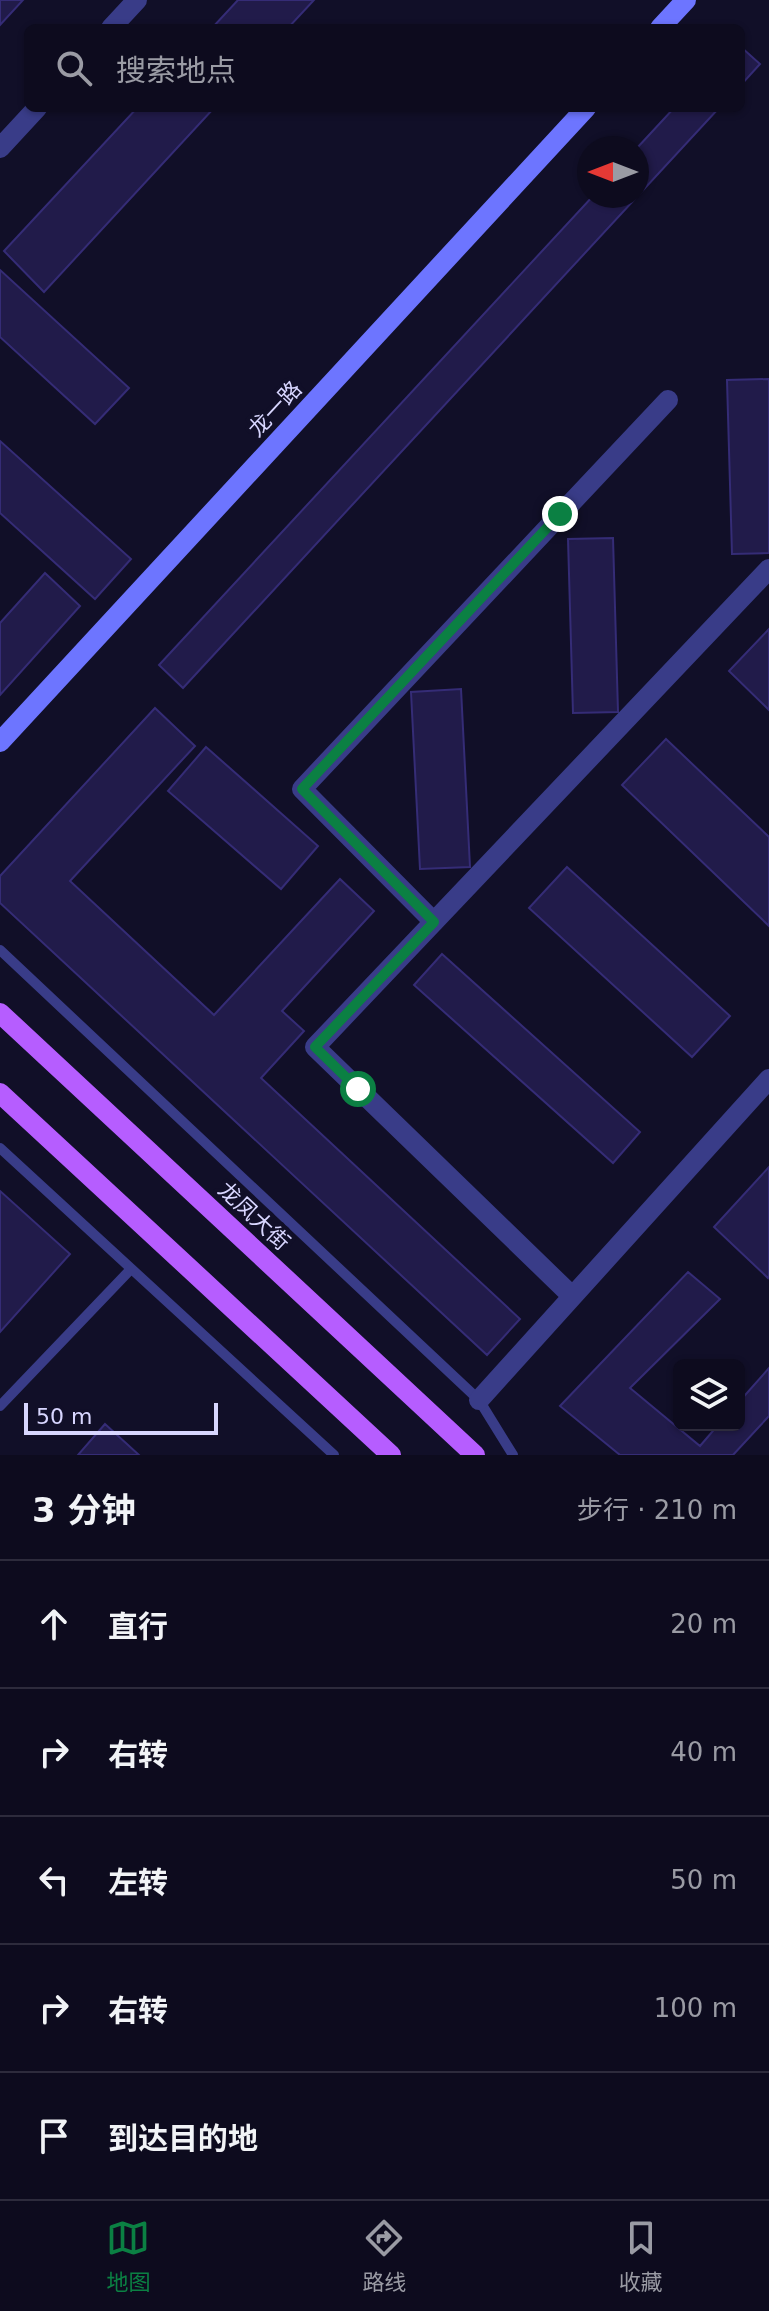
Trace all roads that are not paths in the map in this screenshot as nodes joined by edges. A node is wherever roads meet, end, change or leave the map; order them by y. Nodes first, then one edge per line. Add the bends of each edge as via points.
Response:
1 (137, 0) edge
2 (686, 0) edge
3 (115, 24) edge
4 (664, 24) edge
5 (33, 112) edge
6 (582, 112) edge
7 (0, 148) edge
8 (668, 400) dead end
9 (769, 569) edge
10 (0, 742) edge
11 (434, 922) junction
12 (0, 950) edge
13 (0, 1013) edge
14 (769, 1079) edge
15 (0, 1093) edge
16 (0, 1148) edge
17 (131, 1269) junction
18 (572, 1296) junction
19 (479, 1400) junction
20 (0, 1406) edge
21 (334, 1455) edge
22 (391, 1455) edge
23 (475, 1455) edge
24 (513, 1455) edge

1 - 3 street
2 - 4 street
5 - 7 street
6 - 10 street, 龙一路
8 - 11 street via 302,789
9 - 11 street
11 - 18 street via 315,1047
12 - 19 lane
13 - 23 main road, 龙凤大街
14 - 18 street
15 - 22 main road
16 - 17 lane
17 - 20 lane
17 - 21 lane
18 - 19 street
19 - 24 lane

